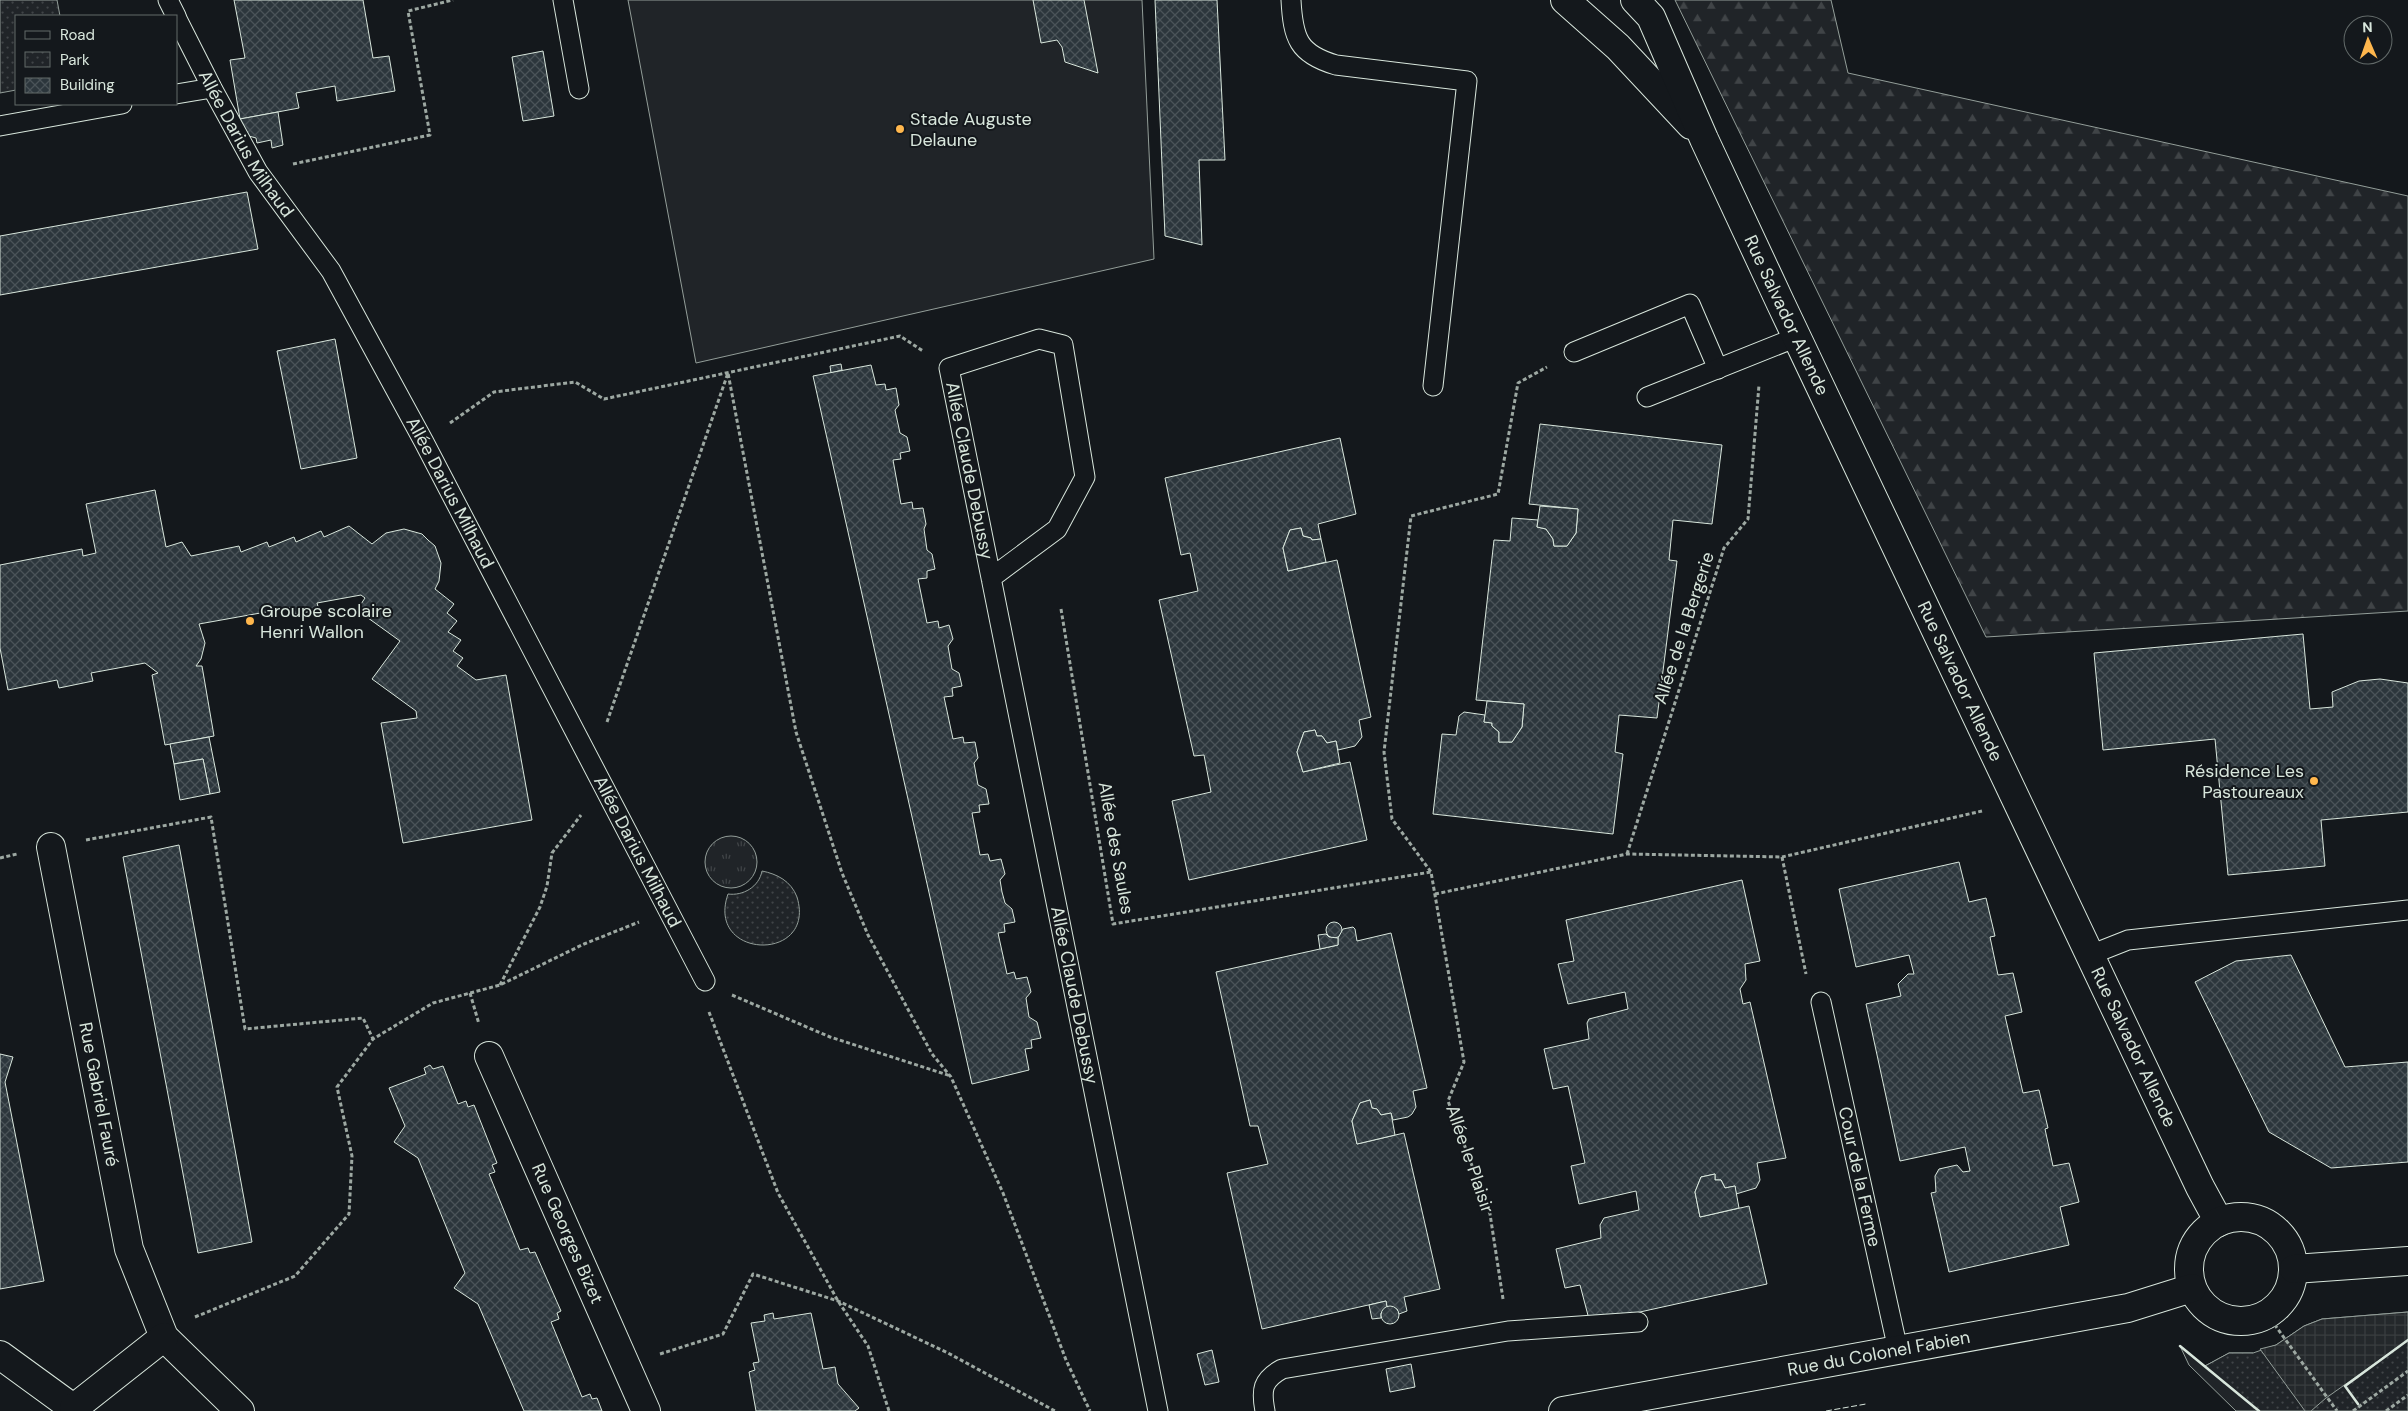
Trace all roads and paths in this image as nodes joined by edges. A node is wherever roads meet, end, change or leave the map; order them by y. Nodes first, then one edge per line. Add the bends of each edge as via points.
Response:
1 (168, 0) edge
2 (453, 0) edge
3 (563, 0) edge
4 (1291, 0) edge
5 (1564, 0) edge
6 (1635, 0) edge
7 (176, 15) edge
8 (178, 20) edge
9 (212, 88) junction
10 (579, 90) dead end
11 (178, 94) edge
12 (116, 105) edge
13 (0, 126) edge
14 (1704, 139) junction
15 (258, 172) junction
16 (1797, 337) junction
17 (1574, 352) joint
18 (1761, 352) junction
19 (949, 368) junction
20 (1718, 369) junction
21 (728, 373) junction
22 (1433, 386) dead end
23 (1647, 398) dead end
24 (424, 442) junction
25 (991, 578) junction
26 (1061, 610) dead end
27 (591, 766) junction
28 (2016, 803) junction
29 (51, 847) junction
30 (1628, 854) junction
31 (1782, 857) junction
32 (0, 858) edge
33 (1431, 872) junction
34 (1435, 894) junction
35 (2408, 910) edge
36 (667, 911) junction
37 (2090, 955) junction
38 (705, 981) junction
39 (500, 985) junction
40 (1821, 1002) joint
41 (372, 1039) junction
42 (489, 1056) dead end
43 (951, 1076) junction
44 (2219, 1222) junction
45 (2408, 1261) edge
46 (2294, 1269) junction
47 (2192, 1288) junction
48 (838, 1301) junction
49 (2267, 1314) junction
50 (1638, 1322) dead end
51 (1508, 1331) junction
52 (164, 1337) junction
53 (1898, 1350) junction
54 (0, 1355) edge
55 (626, 1365) junction
56 (2408, 1370) edge
57 (2408, 1396) edge
58 (76, 1409) edge
59 (240, 1411) edge
60 (646, 1411) edge
61 (889, 1411) edge
62 (1055, 1411) edge
63 (1090, 1411) edge
64 (1158, 1411) edge
65 (1265, 1411) edge
66 (1563, 1411) edge
67 (2337, 1411) edge
68 (2353, 1411) edge
69 (2386, 1411) edge

1 - 7 lane, Allée Darius Milhaud
2 - 15 path via 408,11 430,135
3 - 10 lane
4 - 22 lane via 1292,20 1298,39 1316,60 1467,81
5 - 14 street, Rue Salvador Allende via 1618,47
6 - 14 street, Rue Salvador Allende via 1651,17
8 - 9 lane, Allée Darius Milhaud
9 - 11 lane
9 - 15 lane, Allée Darius Milhaud
12 - 13 lane
14 - 16 street, Rue Salvador Allende
15 - 24 lane, Allée Darius Milhaud via 331,272
16 - 18 lane
16 - 28 street, Rue Salvador Allende
17 - 20 lane via 1690,304
17 - 33 path via 1518,383 1498,494 1411,516 1384,752 1392,819
18 - 20 lane
18 - 30 path, Allée de la Bergerie via 1748,519 1724,548
19 - 21 path via 900,336
19 - 25 lane, Allée Claude Debussy
19 - 25 lane, Allée Claude Debussy via 1039,339 1062,345 1085,477 1057,529
20 - 23 lane
21 - 24 path via 604,400 575,382 494,392
21 - 27 path
21 - 43 path via 802,751 842,873 868,935 932,1054
24 - 27 lane, Allée Darius Milhaud
25 - 64 lane, Allée Claude Debussy
26 - 33 path, Allée des Saules via 1113,924
27 - 36 lane, Allée Darius Milhaud
27 - 39 path via 581,817 552,853 540,907
28 - 31 path
28 - 37 street, Rue Salvador Allende
29 - 32 path
29 - 41 path via 211,817 245,1029 362,1018
29 - 52 street, Rue Gabriel Fauré via 129,1249
30 - 31 path
30 - 34 path
31 - 40 path via 1805,972
33 - 34 path, Allée le Plaisir
34 - 51 path, Allée le Plaisir via 1464,1062 1448,1101 1490,1214
35 - 37 lane via 2128,940
36 - 38 lane, Allée Darius Milhaud
36 - 39 path via 584,944
37 - 44 street, Rue Salvador Allende
38 - 43 path via 743,1001 830,1037
38 - 48 path via 703,998 778,1194
39 - 41 path via 432,1003
40 - 53 lane, Cour de la Ferme
41 - 52 path via 337,1087 352,1156 349,1214 295,1276 191,1318
42 - 55 street, Rue Georges Bizet
43 - 63 path via 1003,1193 1066,1360
44 - 46 street via 2236,1217 2253,1218 2269,1225 2282,1236 2291,1252
44 - 47 street via 2203,1233 2192,1249 2188,1268
45 - 46 street
46 - 49 street via 2290,1287 2281,1303
47 - 49 street via 2201,1304 2232,1321 2250,1321
47 - 53 street, Rue du Colonel Fabien via 2128,1308
48 - 55 path via 753,1274 723,1334
48 - 61 path via 868,1346
48 - 62 path via 948,1353
49 - 67 path
50 - 51 lane
51 - 65 lane via 1282,1369 1271,1375 1262,1393
52 - 58 street
52 - 59 street, Rue Gabriel Fauré
53 - 66 street, Rue du Colonel Fabien
54 - 58 street
55 - 60 street, Rue Georges Bizet
56 - 68 path
57 - 69 path

